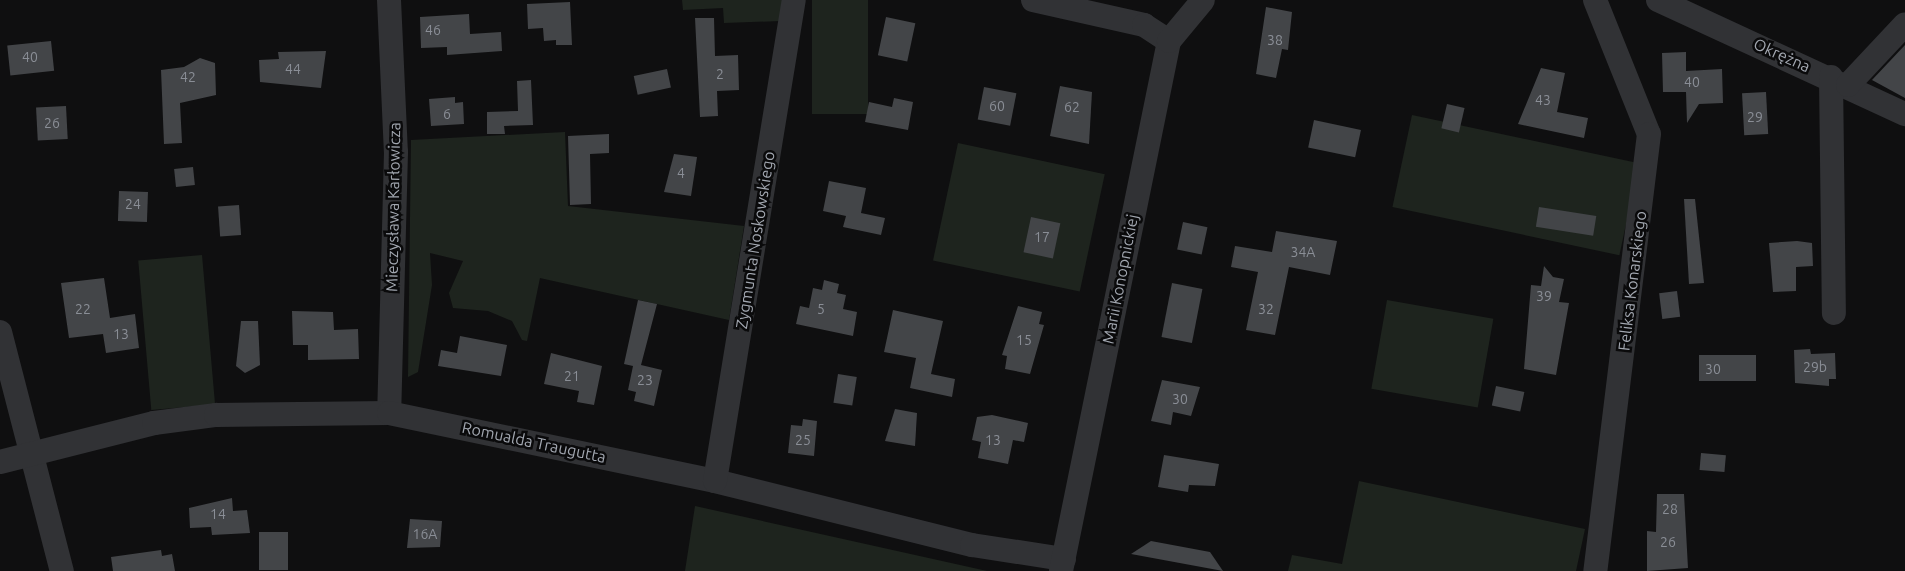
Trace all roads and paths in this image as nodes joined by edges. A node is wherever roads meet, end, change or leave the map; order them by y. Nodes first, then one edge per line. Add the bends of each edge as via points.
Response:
1 (389, 0) edge
2 (794, 0) edge
3 (1033, 0) edge
4 (1203, 0) edge
5 (1595, 0) edge
6 (1658, 0) edge
7 (1905, 24) edge
8 (1169, 41) junction
9 (1839, 81) junction
10 (1905, 114) edge
11 (1834, 313) dead end
12 (0, 332) edge
13 (389, 413) junction
14 (30, 452) junction
15 (0, 462) edge
16 (715, 481) junction
17 (1062, 565) edge
18 (62, 571) edge
19 (1595, 571) edge

1 - 13 street, Mieczysława Karłowicza via 396,152
2 - 16 street, Zygmunta Noskowskiego
3 - 8 street via 1144,25
4 - 8 street, Marii Konopnickiej
5 - 19 street, Feliksa Konarskiego via 1649,134
6 - 9 street, Okrężna
7 - 9 street
8 - 17 street, Marii Konopnickiej
9 - 10 street, Okrężna
9 - 11 street
12 - 14 street
13 - 14 street, Romualda Traugutta via 216,415 121,429
13 - 16 street, Romualda Traugutta
14 - 15 street, Romualda Traugutta
14 - 18 street
16 - 17 street, Romualda Traugutta

